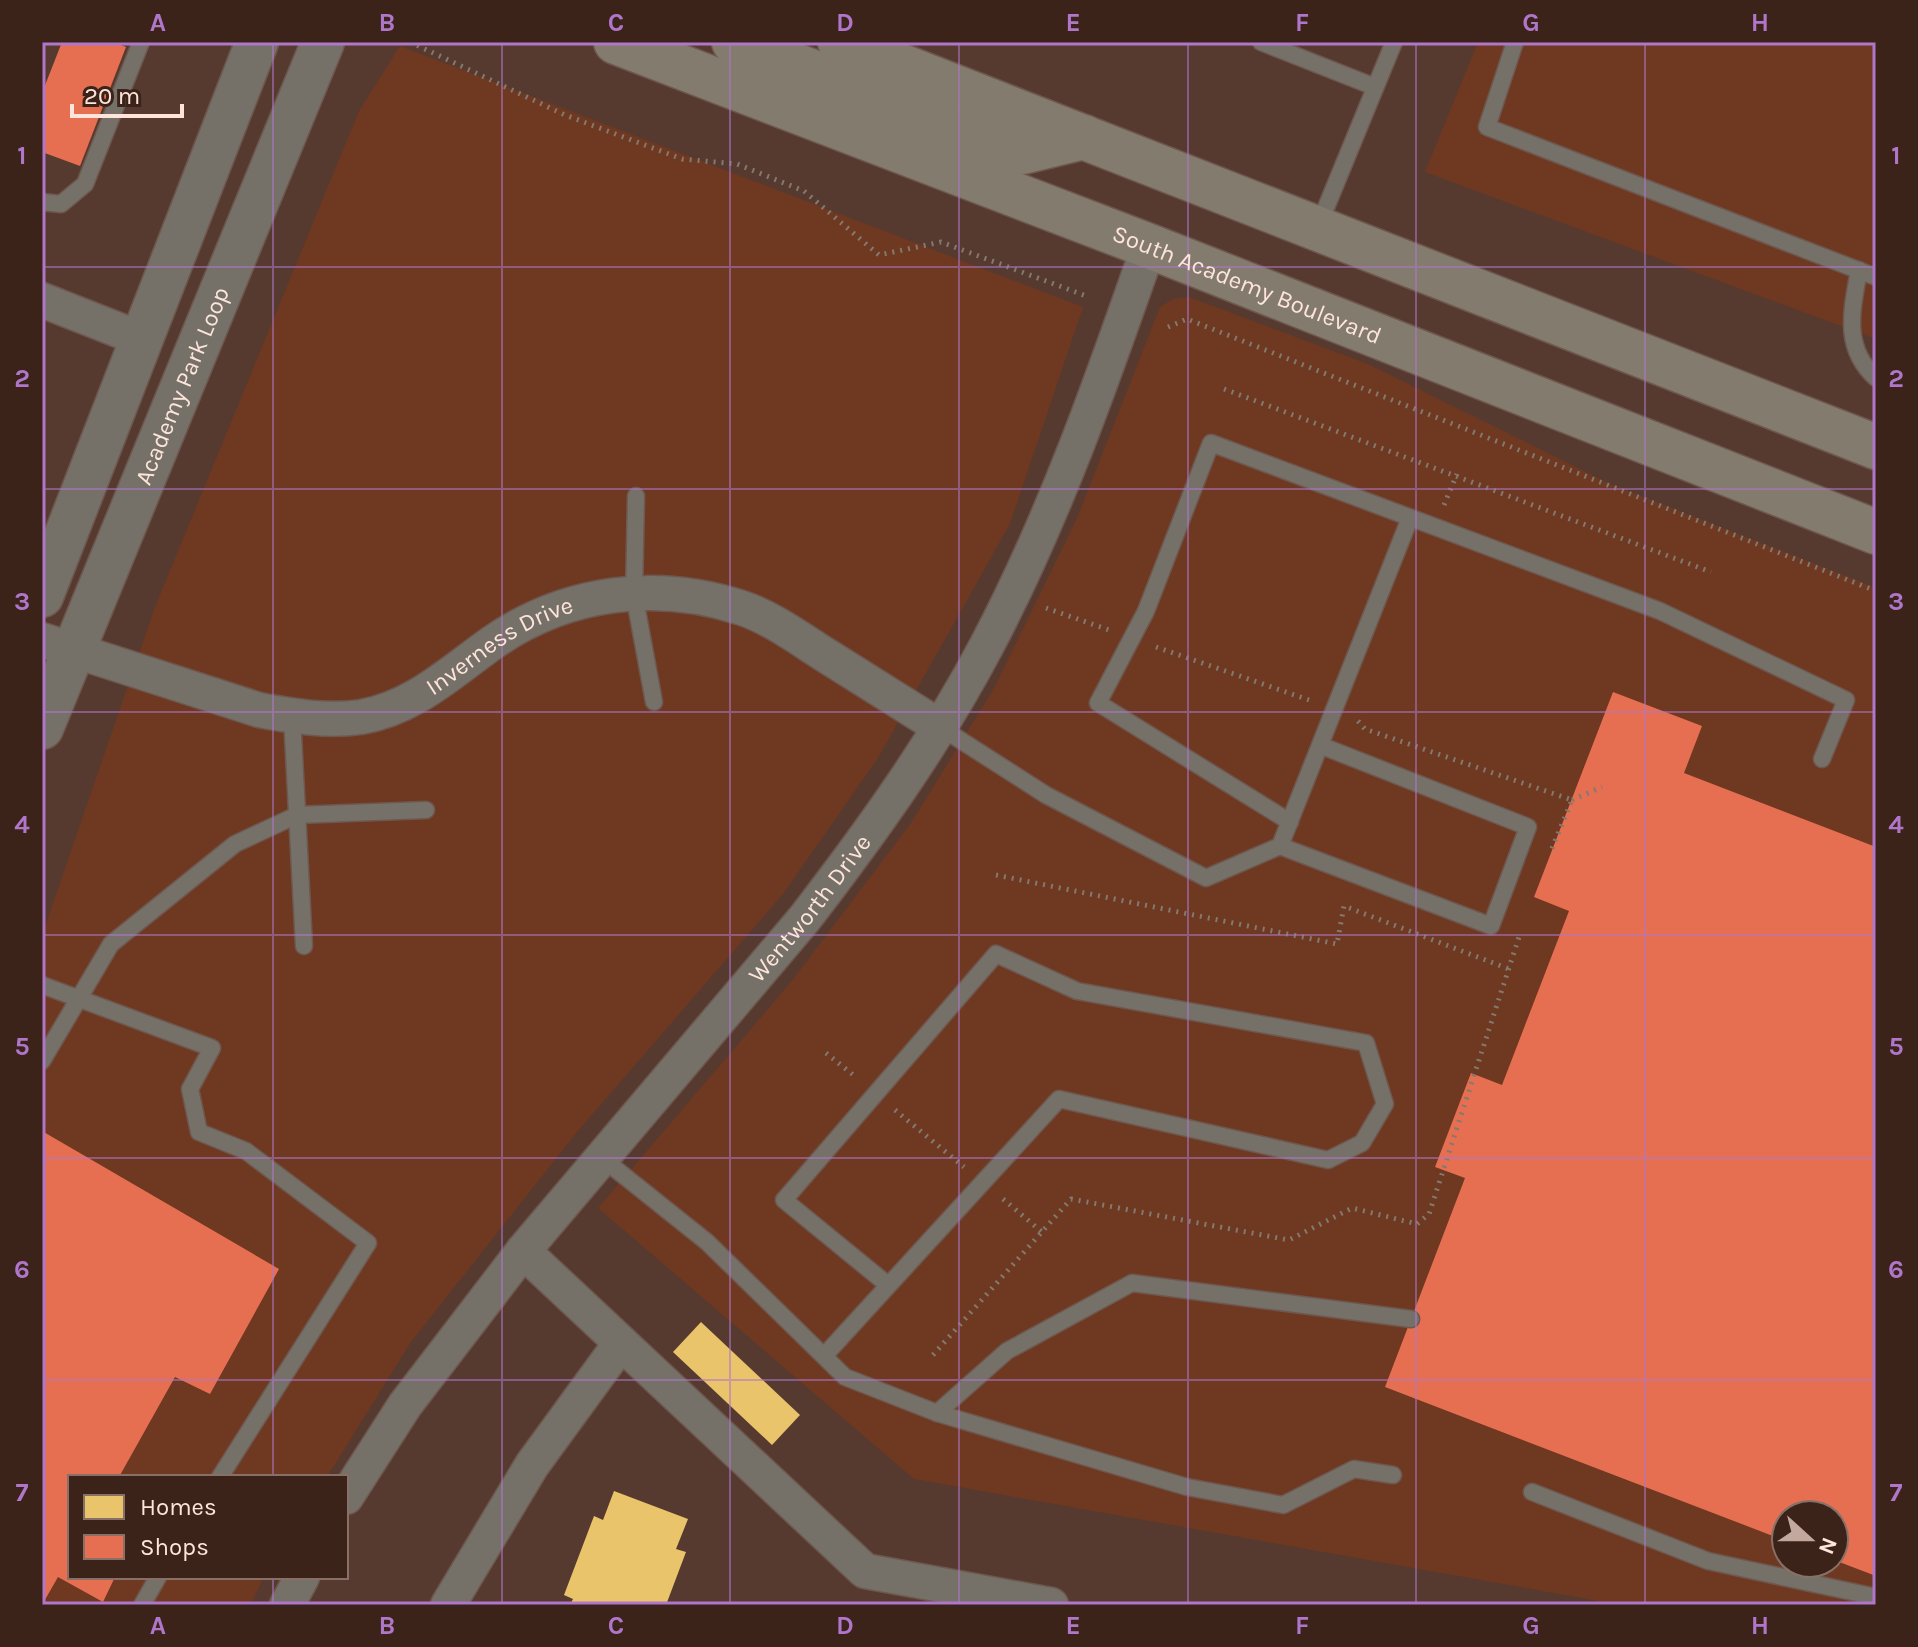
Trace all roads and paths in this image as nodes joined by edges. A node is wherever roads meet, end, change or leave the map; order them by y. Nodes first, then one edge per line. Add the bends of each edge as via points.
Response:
1 (141, 42) edge
2 (257, 42) edge
3 (323, 42) edge
4 (410, 42) edge
5 (616, 42) edge
6 (734, 42) edge
7 (840, 42) edge
8 (1261, 42) edge
9 (1394, 42) edge
10 (1515, 42) edge
11 (1375, 87) junction
12 (1084, 137) junction
13 (42, 202) edge
14 (1318, 228) junction
15 (1149, 246) junction
16 (1859, 270) junction
17 (1876, 277) edge
18 (1089, 297) dead end
19 (42, 300) edge
20 (1168, 327) dead end
21 (141, 339) junction
22 (1876, 378) edge
23 (1224, 389) dead end
24 (1876, 447) edge
25 (636, 496) dead end
26 (1410, 518) junction
27 (1876, 532) edge
28 (1711, 572) dead end
29 (1876, 591) edge
30 (634, 594) junction
31 (42, 596) edge
32 (1046, 608) dead end
33 (1131, 638) junction
34 (57, 645) edge
35 (654, 702) dead end
36 (1336, 709) junction
37 (292, 716) junction
38 (940, 727) junction
39 (42, 728) edge
40 (1322, 746) junction
41 (1822, 759) dead end
42 (1602, 787) dead end
43 (1572, 800) junction
44 (426, 810) dead end
45 (297, 815) junction
46 (1290, 822) junction
47 (1280, 846) junction
48 (1544, 868) dead end
49 (996, 875) dead end
50 (1524, 920) dead end
51 (304, 946) dead end
52 (1509, 969) junction
53 (42, 985) edge
54 (80, 999) junction
55 (826, 1053) dead end
56 (42, 1061) edge
57 (876, 1093) junction
58 (603, 1159) junction
59 (982, 1182) junction
60 (1042, 1232) junction
61 (523, 1251) junction
62 (888, 1285) junction
63 (1411, 1319) dead end
64 (621, 1343) junction
65 (933, 1355) dead end
66 (824, 1356) junction
67 (937, 1413) junction
68 (221, 1475) edge
69 (1393, 1475) dead end
70 (1532, 1492) dead end
71 (348, 1494) edge
72 (157, 1579) edge
73 (301, 1579) edge
74 (1876, 1597) edge
75 (142, 1605) edge
76 (287, 1605) edge
77 (448, 1605) edge
78 (1051, 1605) edge

1 - 13 lane via 85,184 61,204
2 - 21 street, Academy Park Loop
3 - 34 street, Academy Park Loop
4 - 18 path via 579,121 682,159 737,164 804,191 879,255 941,242
5 - 15 highway, South Academy Boulevard
6 - 12 highway via 1023,152
7 - 12 highway
8 - 11 lane
9 - 11 lane
10 - 16 lane via 1487,127
11 - 14 lane
12 - 14 highway
14 - 24 highway
15 - 27 highway, South Academy Boulevard
15 - 38 street, Wentworth Drive via 1051,512 987,646
16 - 17 lane
16 - 22 lane via 1849,329 1866,369
19 - 21 street
20 - 29 path via 1187,319
21 - 31 street, Academy Park Loop
23 - 28 path
25 - 30 lane
26 - 33 lane via 1211,443
26 - 36 lane
26 - 41 lane via 1660,611 1846,700
30 - 35 lane
30 - 37 street, Inverness Drive via 592,597 558,607 395,707 362,717
30 - 38 street, Inverness Drive via 669,592 744,609
32 - 33 path
33 - 36 path
33 - 46 lane via 1098,703
34 - 37 street, Inverness Drive
34 - 39 street, Academy Park Loop
36 - 40 lane
36 - 43 path via 1365,729
37 - 45 lane
38 - 47 lane via 1046,795 1206,878
38 - 58 street, Wentworth Drive via 805,918
40 - 46 lane
40 - 47 lane via 1528,827 1491,926
42 - 43 path
43 - 48 path
44 - 45 lane
45 - 51 lane
45 - 54 lane via 235,844 111,944
46 - 47 lane
49 - 52 path via 1337,944 1344,906
50 - 52 path
52 - 60 path via 1429,1214 1417,1224 1352,1208 1289,1240 1071,1199
53 - 54 lane
54 - 56 lane
54 - 68 lane via 212,1048 190,1089 199,1132 246,1151 368,1243
55 - 57 path
57 - 59 path
57 - 59 lane via 996,954 1077,991 1366,1043 1385,1104 1362,1143 1328,1160 1059,1099
57 - 62 lane via 784,1200
58 - 61 street, Wentworth Drive
58 - 66 lane via 707,1242
59 - 60 path
59 - 62 lane
60 - 65 path
61 - 64 street
61 - 71 street, Wentworth Drive via 405,1405
62 - 66 lane
63 - 67 lane via 1132,1283 1007,1351
64 - 77 street via 532,1465
64 - 78 street via 865,1571
66 - 67 lane via 845,1377
67 - 69 lane via 1187,1487 1283,1505 1354,1469
70 - 74 lane via 1708,1561
72 - 75 lane
73 - 76 street

